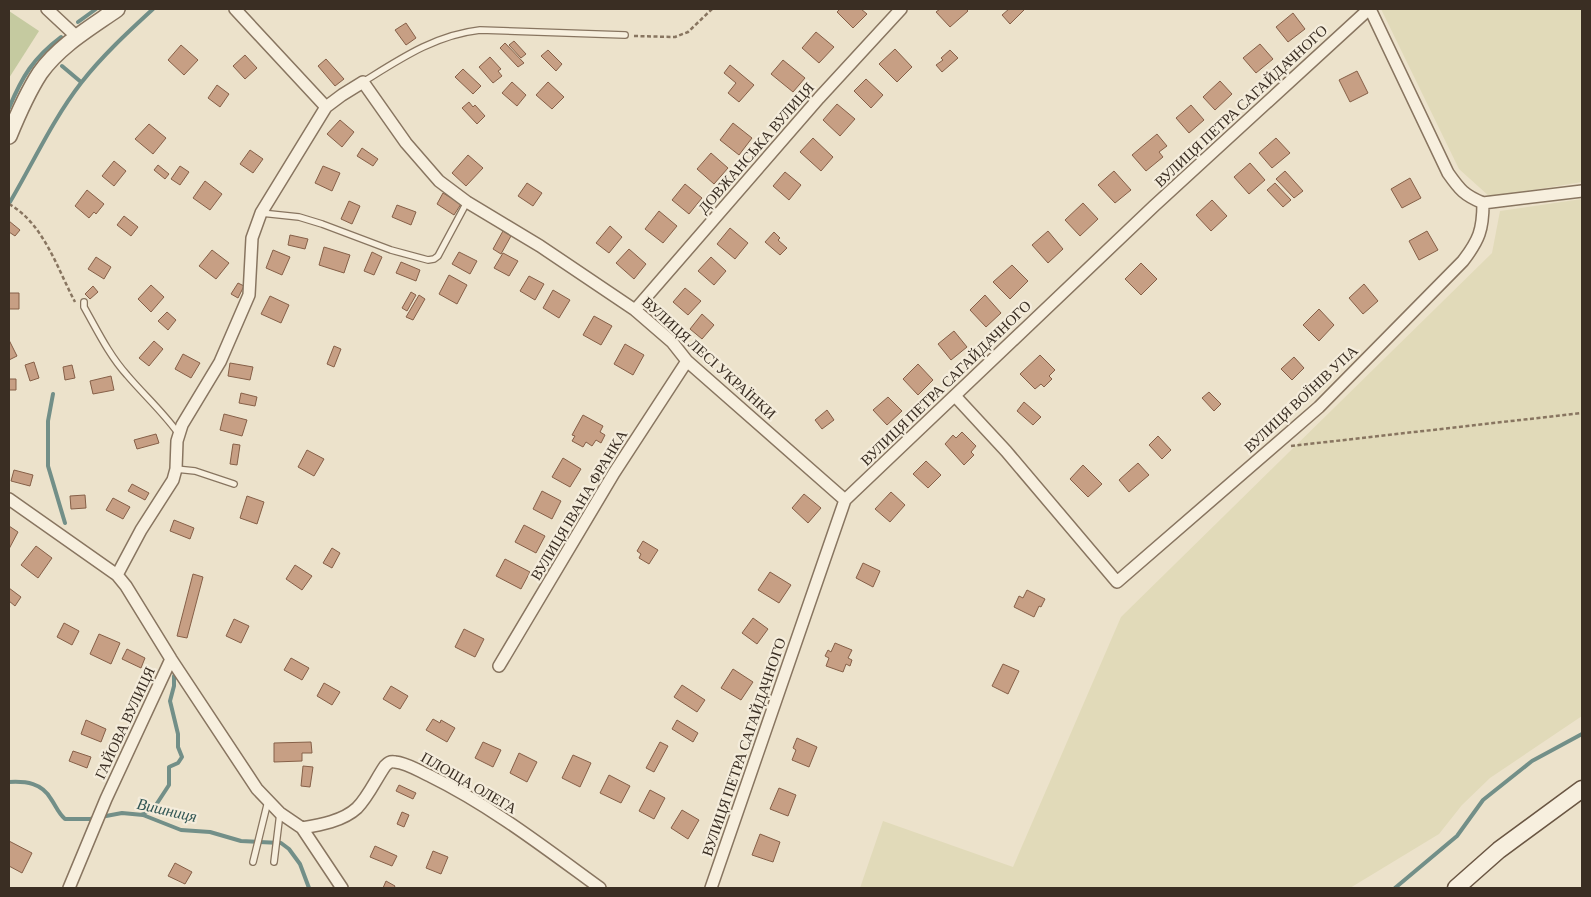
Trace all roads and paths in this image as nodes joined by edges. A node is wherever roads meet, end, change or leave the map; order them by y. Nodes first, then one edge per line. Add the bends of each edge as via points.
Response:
1 (47, 9) edge
2 (117, 9) edge
3 (235, 9) edge
4 (712, 9) edge
5 (901, 9) edge
6 (1370, 9) edge
7 (625, 35) joint
8 (77, 37) junction
9 (363, 82) junction
10 (326, 107) junction
11 (9, 136) edge
12 (1582, 190) edge
13 (467, 202) junction
14 (9, 204) edge
15 (1483, 204) junction
16 (261, 213) junction
17 (84, 302) dead end
18 (79, 309) dead end
19 (635, 310) junction
20 (687, 361) junction
21 (955, 396) junction
22 (1582, 414) edge
23 (179, 433) junction
24 (1272, 448) junction
25 (176, 469) junction
26 (234, 484) dead end
27 (9, 499) edge
28 (845, 500) junction
29 (117, 575) junction
30 (171, 659) junction
31 (499, 666) dead end
32 (1582, 789) edge
33 (268, 800) junction
34 (280, 813) junction
35 (302, 828) junction
36 (253, 862) dead end
37 (274, 862) dead end
38 (71, 888) edge
39 (342, 888) edge
40 (600, 888) edge
41 (711, 888) edge
42 (1456, 888) edge

1 - 8 street
2 - 8 street
3 - 10 street
4 - 7 path via 688,32 675,37
5 - 19 street, ДОВЖАНСЬКА ВУЛИЦЯ via 819,98
6 - 15 street via 1448,173 1460,190
6 - 21 street, ВУЛИЦЯ ПЕТРА САГАЙДАЧНОГО via 1154,206
7 - 9 lane via 469,31 416,49
8 - 11 street via 41,73
9 - 10 street
9 - 13 street, ВУЛИЦЯ ЛЕСІ УКРАЇНКИ via 428,170
10 - 16 street
12 - 15 street
13 - 16 lane via 438,256 428,260 322,224
13 - 19 street, ВУЛИЦЯ ЛЕСІ УКРАЇНКИ
14 - 18 path via 21,211 39,231
15 - 24 street, ВУЛИЦЯ ВОЇНІВ УПА via 1480,234 1463,261 1319,407
16 - 23 street via 252,238 249,295 220,362
17 - 23 lane via 104,344 126,374
19 - 20 street, ВУЛИЦЯ ЛЕСІ УКРАЇНКИ via 672,342
20 - 28 street, ВУЛИЦЯ ЛЕСІ УКРАЇНКИ
20 - 31 street, ВУЛИЦЯ ІВАНА ФРАНКА via 614,473
21 - 24 street, ВУЛИЦЯ ВОЇНІВ УПА via 1117,582
21 - 28 street, ВУЛИЦЯ ПЕТРА САГАЙДАЧНОГО
22 - 24 path
23 - 25 street
25 - 26 lane via 195,471
25 - 29 street via 173,480 140,530
27 - 29 street
28 - 41 street, ВУЛИЦЯ ПЕТРА САГАЙДАЧНОГО
29 - 30 street
30 - 33 street via 256,789
30 - 38 street, ГАЙОВА ВУЛИЦЯ via 88,838
32 - 42 main road via 1499,850
33 - 34 street
33 - 36 lane
34 - 35 street
34 - 37 lane
35 - 39 street
35 - 40 street, ПЛОЩА ОЛЕГА via 322,825 356,809 389,762 405,764 481,805

